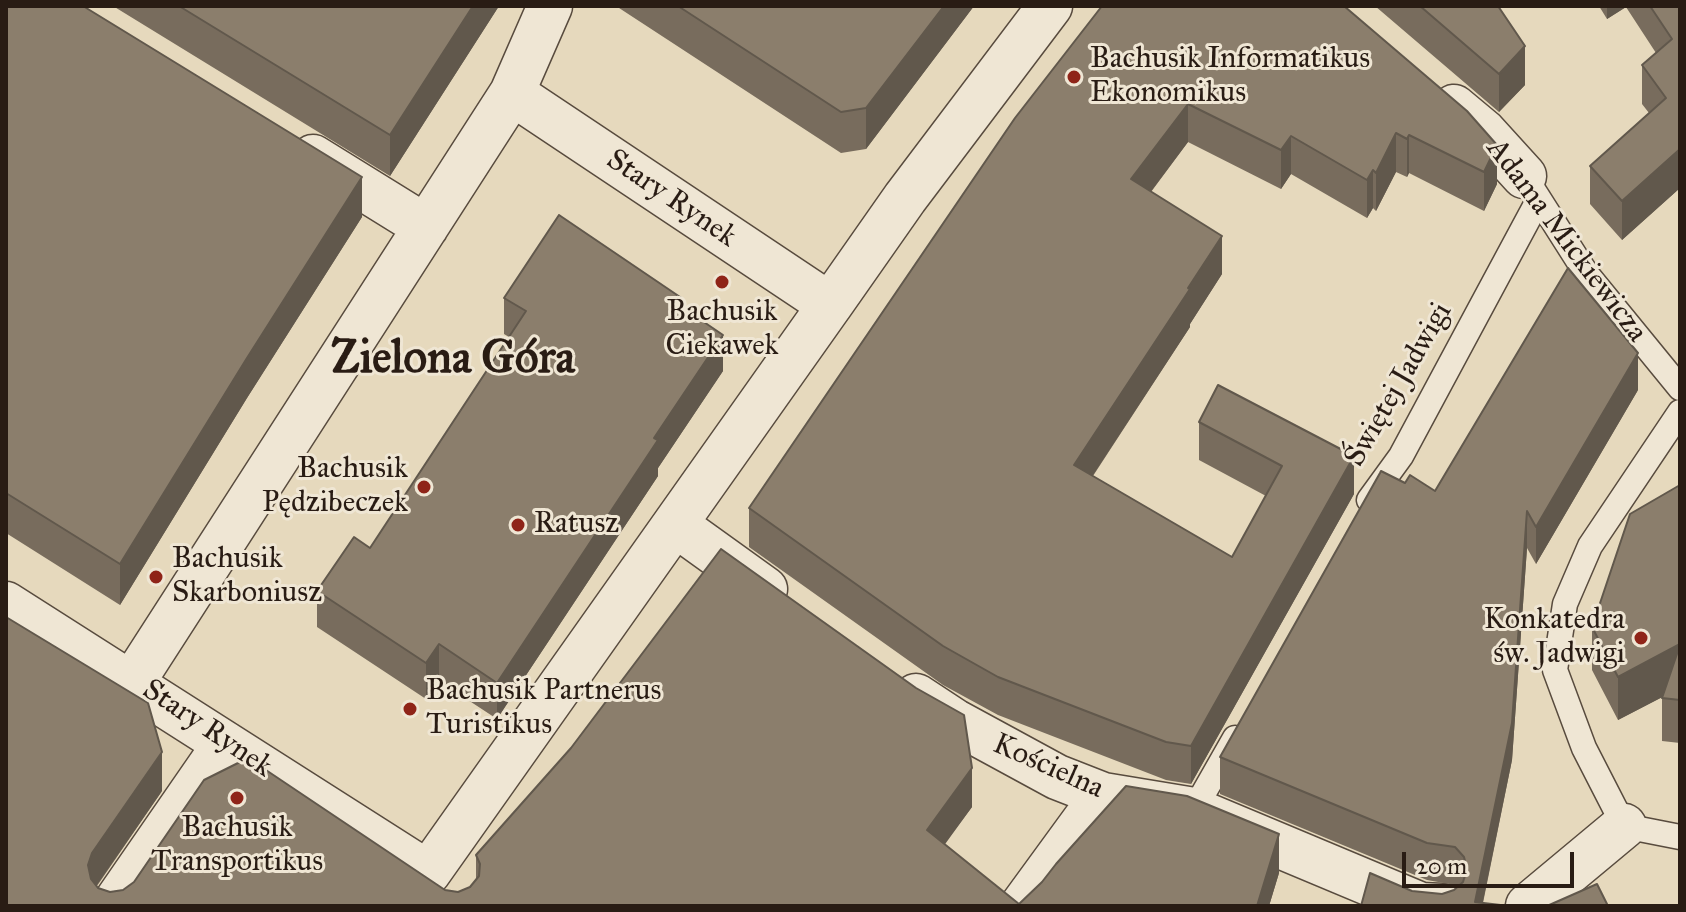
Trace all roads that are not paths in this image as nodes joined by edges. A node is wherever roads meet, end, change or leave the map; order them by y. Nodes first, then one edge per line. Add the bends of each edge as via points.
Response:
1 (550, 6) edge
2 (1050, 6) edge
3 (1428, 84) edge
4 (512, 93) junction
5 (283, 138) edge
6 (1532, 188) junction
7 (426, 227) junction
8 (830, 305) junction
9 (1680, 388) edge
10 (1680, 412) edge
11 (1360, 516) edge
12 (676, 525) junction
13 (6, 604) edge
14 (800, 613) edge
15 (878, 669) edge
16 (132, 683) junction
17 (1247, 716) edge
18 (225, 744) junction
19 (1103, 795) junction
20 (1194, 810) junction
21 (1624, 826) junction
22 (1680, 837) edge
23 (428, 873) junction
24 (113, 906) edge
25 (455, 906) edge
26 (1022, 906) edge
27 (1442, 906) edge
28 (1528, 906) edge

1 - 4 street, Stary Rynek
2 - 8 street
3 - 6 street, Adama Mickiewicza via 1484,132
4 - 7 street, Stary Rynek
4 - 8 street, Stary Rynek
5 - 7 street
6 - 9 lane, Adama Mickiewicza via 1586,273
6 - 11 lane, Świętej Jadwigi via 1401,456
7 - 16 street, Stary Rynek
8 - 12 street
10 - 21 lane via 1590,546 1565,604 1555,670 1584,748
12 - 14 street
12 - 23 street
13 - 16 street
15 - 19 street, Kościelna via 996,744
16 - 18 street, Stary Rynek
17 - 20 lane
18 - 23 street, Stary Rynek
18 - 24 street
19 - 20 street, Kościelna
19 - 26 street
20 - 27 street, Kościelna via 1421,905
21 - 22 lane
21 - 28 street
23 - 25 street, Stary Rynek

